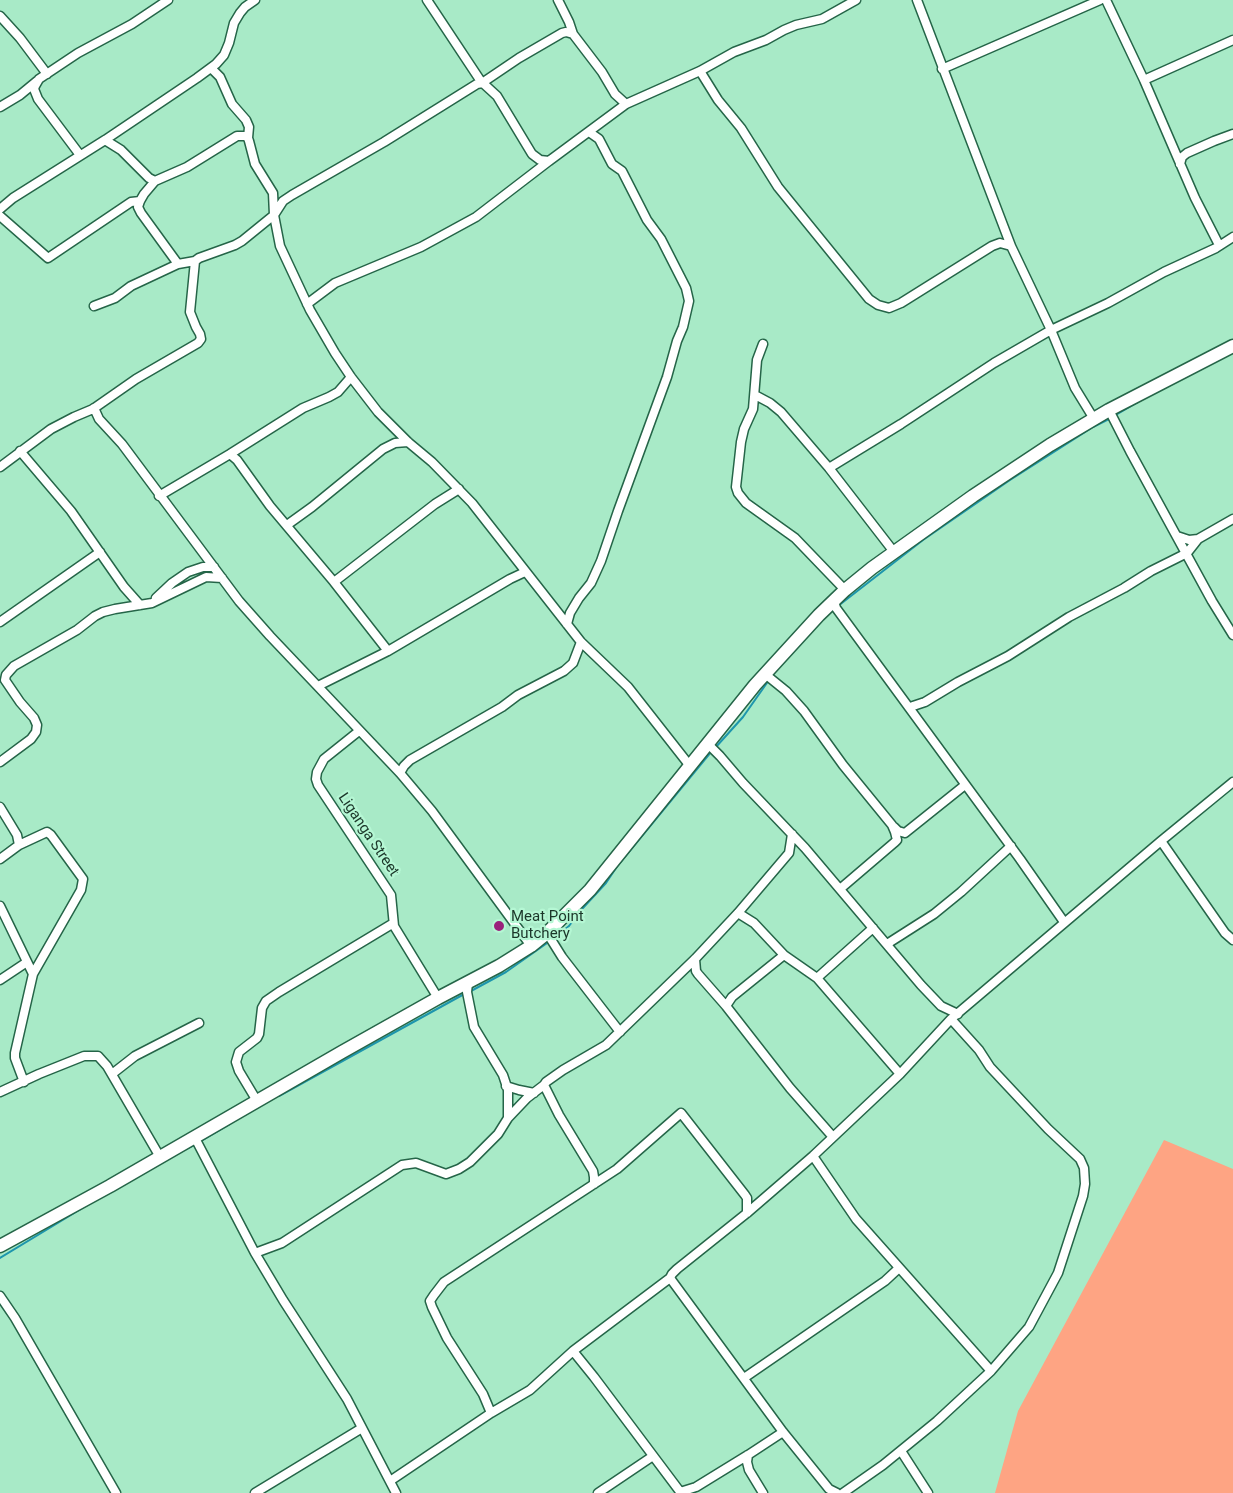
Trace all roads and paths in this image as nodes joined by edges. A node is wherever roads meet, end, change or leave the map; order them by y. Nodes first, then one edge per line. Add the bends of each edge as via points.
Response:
1 (168, 0) edge
2 (255, 0) edge
3 (428, 0) edge
4 (558, 0) edge
5 (856, 0) edge
6 (917, 0) edge
7 (1100, 0) edge
8 (1106, 0) edge
9 (0, 16) edge
10 (573, 34) junction
11 (1233, 40) edge
12 (211, 68) junction
13 (942, 69) junction
14 (700, 70) junction
15 (43, 76) junction
16 (1144, 80) junction
17 (482, 83) junction
18 (20, 95) junction
19 (36, 96) junction
20 (626, 104) junction
21 (0, 107) edge
22 (602, 122) junction
23 (589, 132) junction
24 (1233, 134) edge
25 (248, 138) junction
26 (599, 139) junction
27 (105, 140) junction
28 (80, 155) junction
29 (549, 162) junction
30 (1180, 164) junction
31 (155, 181) junction
32 (273, 193) junction
33 (292, 195) junction
34 (140, 201) junction
35 (0, 209) edge
36 (274, 215) junction
37 (0, 216) edge
38 (1233, 237) edge
39 (1219, 245) junction
40 (1011, 246) junction
41 (195, 261) junction
42 (178, 264) junction
43 (307, 304) junction
44 (94, 306) dead end
45 (1051, 330) junction
46 (763, 344) dead end
47 (1233, 346) edge
48 (351, 377) junction
49 (755, 395) junction
50 (94, 408) junction
51 (1109, 410) junction
52 (1094, 419) junction
53 (408, 442) junction
54 (20, 451) junction
55 (230, 454) junction
56 (0, 467) edge
57 (829, 468) junction
58 (459, 489) junction
59 (159, 496) junction
60 (1233, 519) edge
61 (287, 525) junction
62 (1177, 536) junction
63 (1198, 539) junction
64 (100, 552) junction
65 (894, 552) junction
66 (1187, 553) junction
67 (214, 567) junction
68 (525, 572) junction
69 (222, 578) junction
70 (334, 582) junction
71 (845, 590) junction
72 (834, 601) junction
73 (152, 603) junction
74 (140, 605) junction
75 (0, 622) edge
76 (567, 624) junction
77 (1233, 635) edge
78 (581, 642) junction
79 (388, 651) junction
80 (765, 674) junction
81 (3, 676) edge
82 (318, 686) junction
83 (910, 707) junction
84 (359, 731) junction
85 (708, 744) junction
86 (0, 762) edge
87 (690, 766) junction
88 (400, 773) junction
89 (1233, 782) edge
90 (965, 784) junction
91 (0, 807) edge
92 (892, 825) junction
93 (905, 833) junction
94 (792, 834) junction
95 (897, 840) junction
96 (1161, 841) junction
97 (19, 845) junction
98 (1011, 846) junction
99 (805, 848) junction
100 (789, 853) junction
101 (0, 859) edge
102 (840, 889) junction
103 (0, 906) edge
104 (738, 913) junction
105 (1064, 922) junction
106 (392, 924) dead end
107 (873, 928) junction
108 (547, 933) junction
109 (1233, 940) edge
110 (887, 944) junction
111 (531, 946) junction
112 (784, 954) junction
113 (695, 959) junction
114 (27, 962) junction
115 (33, 974) junction
116 (817, 978) junction
117 (0, 980) edge
118 (468, 983) junction
119 (438, 998) junction
120 (726, 1006) junction
121 (954, 1016) junction
122 (199, 1023) dead end
123 (620, 1032) junction
124 (112, 1074) junction
125 (900, 1074) junction
126 (24, 1082) junction
127 (544, 1085) junction
128 (507, 1086) junction
129 (0, 1092) edge
130 (534, 1093) junction
131 (257, 1101) junction
132 (508, 1118) junction
133 (833, 1137) junction
134 (195, 1138) junction
135 (813, 1156) junction
136 (160, 1157) junction
137 (594, 1184) junction
138 (747, 1213) junction
139 (0, 1246) edge
140 (255, 1253) junction
141 (899, 1268) junction
142 (670, 1278) junction
143 (0, 1296) edge
144 (573, 1351) junction
145 (992, 1371) junction
146 (744, 1378) junction
147 (491, 1413) junction
148 (362, 1428) junction
149 (783, 1432) junction
150 (901, 1451) junction
151 (748, 1455) junction
152 (653, 1456) junction
153 (390, 1481) junction
154 (681, 1492) edge
155 (832, 1492) edge
156 (116, 1493) edge
157 (255, 1493) edge
158 (396, 1493) edge
159 (598, 1493) edge
160 (763, 1493) edge
161 (843, 1493) edge
162 (928, 1493) edge

1 - 15 street
2 - 12 street via 234,22 224,55
3 - 17 street
4 - 10 street
5 - 14 street via 822,19 784,30
6 - 13 street
7 - 13 street
8 - 16 street
9 - 15 street via 20,38
10 - 17 street via 562,33
10 - 20 street
11 - 16 street
12 - 25 street via 246,120
12 - 27 street
13 - 40 street
14 - 20 street
14 - 40 street via 778,187 878,305 889,309 992,246
15 - 18 street
15 - 19 street via 34,89
16 - 30 street
17 - 29 street via 497,96 532,154
17 - 33 street
18 - 19 street
18 - 21 street
19 - 28 street
20 - 22 street
22 - 23 street
22 - 26 street
23 - 26 street
23 - 29 street
24 - 30 street via 1187,153
25 - 31 street via 237,136 187,167
25 - 32 street via 255,164
26 - 76 street via 661,239 689,301 667,376 601,561
27 - 28 street
27 - 31 street
28 - 35 street
29 - 43 street via 476,217 421,247 334,284
30 - 39 street
31 - 34 street
32 - 33 street
32 - 36 street
33 - 36 street
34 - 37 street via 130,202 48,258
34 - 42 street via 141,213
36 - 41 street via 235,245
36 - 43 street via 280,246
38 - 39 street
39 - 45 street
40 - 45 street
41 - 42 street
41 - 50 street via 190,312 201,339
42 - 44 street
43 - 48 street
45 - 52 street via 1075,388
45 - 57 street
46 - 49 street via 757,360
47 - 51 main road
48 - 53 street via 373,407
48 - 55 street via 338,392 303,408
49 - 57 street via 781,412
49 - 71 street via 741,442 738,493 795,538
50 - 54 street via 51,429
50 - 59 street
51 - 52 main road
51 - 62 street
52 - 65 main road via 983,489
53 - 58 street
53 - 61 street via 383,449
54 - 56 street
54 - 64 street
55 - 59 street
55 - 61 street
57 - 65 street
58 - 68 street
58 - 70 street
59 - 67 street
60 - 63 street
61 - 70 street
62 - 63 street
62 - 66 street
63 - 66 street
64 - 74 street
64 - 75 street
65 - 71 main road
66 - 77 street
66 - 83 street via 1069,617 1008,656
67 - 69 street
67 - 73 street via 188,572
68 - 76 street
68 - 79 street
69 - 73 street via 199,579
69 - 82 street
70 - 79 street
71 - 72 main road
72 - 80 main road
72 - 83 street
73 - 74 street
74 - 81 street via 95,616
76 - 78 street
78 - 87 street via 628,687
78 - 88 street via 570,666 410,760
79 - 82 street
80 - 85 main road
80 - 92 street via 804,711
81 - 86 street via 37,724 31,739
82 - 84 street
83 - 90 street
84 - 88 street
84 - 119 street, Liganga Street via 324,759 316,779 391,895 394,926
85 - 87 main road
85 - 94 street
87 - 108 main road via 590,890
88 - 111 street
89 - 96 street
90 - 93 street
90 - 98 street
91 - 97 street
92 - 93 street
92 - 95 street
93 - 95 street
94 - 99 street
94 - 100 street
95 - 102 street
96 - 105 street
96 - 109 street
97 - 101 street
97 - 115 street via 47,832 83,879 81,890
98 - 105 street
98 - 110 street via 934,914
99 - 100 street
99 - 102 street
100 - 104 street
102 - 107 street
103 - 114 street
104 - 112 street via 754,922
104 - 113 street
105 - 121 street
106 - 131 street via 266,1001 259,1034 239,1052 236,1062
107 - 110 street
107 - 116 street
108 - 111 main road
108 - 123 street
110 - 121 street via 921,985
111 - 118 main road
112 - 116 street
112 - 120 street
113 - 120 street via 698,974
113 - 123 street
114 - 115 street
114 - 117 street
115 - 126 street via 15,1053
116 - 125 street
118 - 119 main road
118 - 128 street via 474,1028
119 - 131 main road
120 - 133 street
121 - 125 street
121 - 145 street via 990,1067 1080,1159 1084,1168 1083,1197 1058,1273 1029,1327
122 - 124 street via 135,1056
123 - 127 street
124 - 126 street via 104,1061 91,1055
124 - 136 street
125 - 133 street
126 - 129 street
127 - 130 street
127 - 137 street via 593,1171
128 - 130 street
128 - 132 street
130 - 132 street
131 - 134 main road
132 - 140 street via 498,1134 459,1169 446,1174 416,1163 402,1165 282,1243
133 - 135 street
134 - 136 main road
134 - 140 street
135 - 138 street
135 - 141 street via 856,1219
136 - 139 main road
137 - 138 street via 681,1113 747,1198
137 - 147 street via 444,1282 430,1302
138 - 142 street
140 - 148 street
141 - 145 street
141 - 146 street
142 - 144 street
142 - 146 street
143 - 156 street
144 - 147 street via 530,1390
144 - 152 street
145 - 150 street
146 - 149 street
147 - 153 street
148 - 153 street
148 - 157 street
149 - 151 street
149 - 155 street
150 - 161 street
150 - 162 street
151 - 154 street
151 - 160 street via 749,1470
152 - 154 street
152 - 159 street
153 - 158 street

